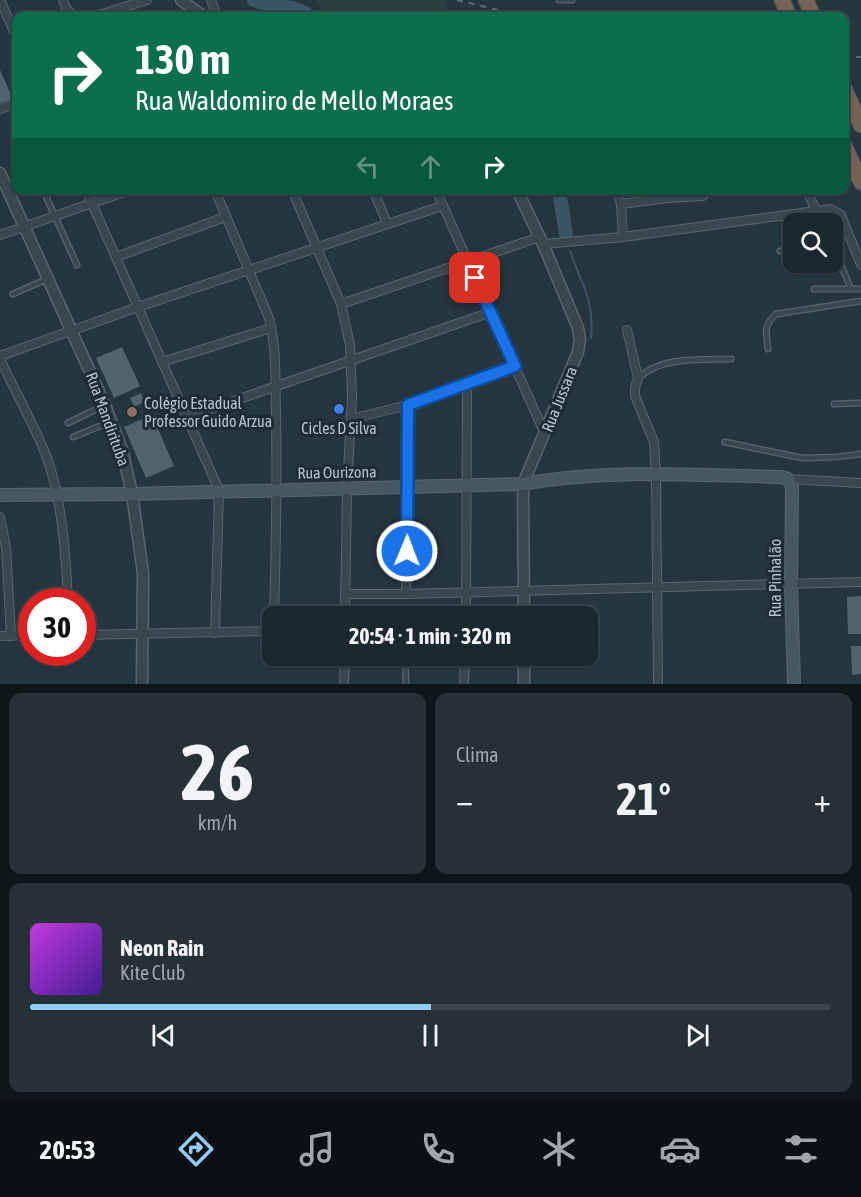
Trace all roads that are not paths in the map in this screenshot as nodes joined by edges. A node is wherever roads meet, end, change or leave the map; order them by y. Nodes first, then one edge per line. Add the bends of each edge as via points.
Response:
1 (0, 0) edge
2 (147, 0) edge
3 (181, 0) edge
4 (559, 0) edge
5 (572, 0) edge
6 (109, 12) edge
7 (198, 12) edge
8 (12, 27) edge
9 (849, 99) edge
10 (861, 125) edge
11 (849, 156) edge
12 (0, 173) edge
13 (861, 182) edge
14 (45, 195) edge
15 (88, 195) edge
16 (116, 195) edge
17 (217, 195) edge
18 (294, 195) edge
19 (375, 195) edge
20 (438, 195) edge
21 (519, 195) edge
22 (618, 195) edge
23 (662, 195) edge
24 (685, 195) edge
25 (704, 195) edge
26 (809, 195) edge
27 (92, 204) junction
28 (621, 204) junction
29 (442, 206) junction
30 (816, 211) junction
31 (55, 216) junction
32 (225, 217) junction
33 (387, 224) junction
34 (25, 227) junction
35 (0, 235) edge
36 (623, 237) junction
37 (541, 241) junction
38 (317, 246) junction
39 (116, 257) junction
40 (468, 260) junction
41 (77, 265) dead end
42 (861, 265) edge
43 (249, 270) junction
44 (843, 270) edge
45 (47, 279) junction
46 (850, 288) junction
47 (814, 289) dead end
48 (861, 289) edge
49 (12, 294) dead end
50 (861, 302) edge
51 (341, 304) junction
52 (138, 307) junction
53 (491, 312) junction
54 (271, 327) junction
55 (72, 330) junction
56 (627, 330) dead end
57 (768, 349) dead end
58 (0, 358) edge
59 (731, 358) dead end
60 (351, 360) junction
61 (162, 362) junction
62 (515, 366) junction
63 (638, 378) junction
64 (467, 385) junction
65 (275, 386) junction
66 (861, 403) edge
67 (834, 404) dead end
68 (105, 405) junction
69 (408, 405) junction
70 (187, 417) junction
71 (351, 419) junction
72 (112, 421) junction
73 (68, 423) dead end
74 (545, 434) junction
75 (73, 437) dead end
76 (725, 442) dead end
77 (861, 454) edge
78 (656, 474) junction
79 (785, 478) junction
80 (861, 483) edge
81 (523, 484) junction
82 (467, 485) junction
83 (408, 487) junction
84 (347, 488) junction
85 (278, 489) junction
86 (219, 490) junction
87 (132, 494) junction
88 (0, 495) edge
89 (56, 495) junction
90 (0, 517) edge
91 (861, 582) edge
92 (790, 584) junction
93 (657, 587) junction
94 (68, 588) edge
95 (524, 590) junction
96 (466, 592) junction
97 (345, 594) junction
98 (406, 594) junction
99 (274, 606) edge
100 (345, 606) edge
101 (466, 606) edge
102 (524, 606) edge
103 (262, 632) edge
104 (215, 633) junction
105 (142, 634) junction
106 (96, 635) edge
107 (0, 636) edge
108 (11, 636) junction
109 (18, 636) edge
110 (345, 666) edge
111 (405, 666) edge
112 (465, 666) edge
113 (524, 666) edge
114 (142, 684) edge
115 (344, 684) edge
116 (406, 684) edge
117 (464, 684) edge
118 (524, 684) edge
119 (658, 684) edge
120 (794, 684) edge

1 - 8 street
2 - 6 street
3 - 7 street
4 - 5 lane
9 - 10 highway
11 - 13 highway
12 - 34 street, Rua Mandirituba
14 - 31 lane
15 - 27 street
16 - 27 street
17 - 32 street
18 - 38 street
19 - 33 street
20 - 29 street
21 - 37 street, Rua Jussara
22 - 28 street
23 - 28 street
24 - 25 street
26 - 30 street
27 - 31 street
27 - 39 street
28 - 36 street
29 - 33 street
29 - 40 street
30 - 36 street
30 - 42 street via 831,209 841,214
31 - 34 street
31 - 41 lane
32 - 39 street
32 - 43 street
33 - 38 street
34 - 35 street
34 - 45 street, Rua Mandirituba
36 - 37 street
37 - 40 street
37 - 74 street, Rua Jussara via 580,339
38 - 43 street
38 - 51 street
39 - 52 street
40 - 51 street
40 - 53 street
43 - 52 street
43 - 54 street
44 - 46 lane
45 - 49 lane
45 - 55 street, Rua Mandirituba
46 - 47 lane
46 - 48 lane
50 - 57 lane via 776,314 765,328
51 - 60 street
52 - 55 street
52 - 61 street
53 - 60 street
53 - 62 street
54 - 61 street
54 - 65 street
55 - 58 street
55 - 68 street, Rua Mandirituba
56 - 63 street
58 - 89 street via 46,457
59 - 63 lane via 663,363
60 - 65 street
60 - 71 street
61 - 70 street
62 - 64 street
62 - 74 street
63 - 78 street via 635,396 654,441
64 - 69 street
64 - 82 street
65 - 70 street
65 - 85 street
66 - 67 lane
68 - 72 street, Rua Mandirituba
68 - 73 lane
69 - 71 street
69 - 83 street
70 - 86 street
71 - 84 street
72 - 75 lane
72 - 87 street, Rua Mandirituba
74 - 81 street, Rua Jussara
76 - 77 lane via 802,458
78 - 79 main road, Rua Ourizona
78 - 81 main road, Rua Ourizona
78 - 93 street
79 - 80 street
79 - 92 main road, Rua Pinhalão via 792,487
81 - 82 main road, Rua Ourizona
81 - 95 street, Rua Jussara
82 - 83 main road, Rua Ourizona
82 - 96 street
83 - 84 main road, Rua Ourizona
83 - 98 street
84 - 85 main road, Rua Ourizona
84 - 97 street
85 - 86 main road, Rua Ourizona
85 - 99 street
86 - 87 main road, Rua Ourizona
86 - 104 street
87 - 89 main road, Rua Ourizona
87 - 105 street, Rua Mandirituba via 143,573
88 - 89 main road, Rua Ourizona
89 - 94 street
90 - 108 street via 6,548
91 - 92 street
92 - 93 street
92 - 120 main road, Rua Pinhalão
93 - 95 street
93 - 119 street
95 - 96 street
95 - 102 street, Rua Jussara
96 - 98 street
96 - 101 street
97 - 98 street
97 - 100 street
103 - 104 street
104 - 105 street
105 - 106 street
105 - 114 street, Rua Mandirituba
107 - 108 street
108 - 109 street
110 - 115 street
111 - 116 lane
112 - 117 street
113 - 118 street

